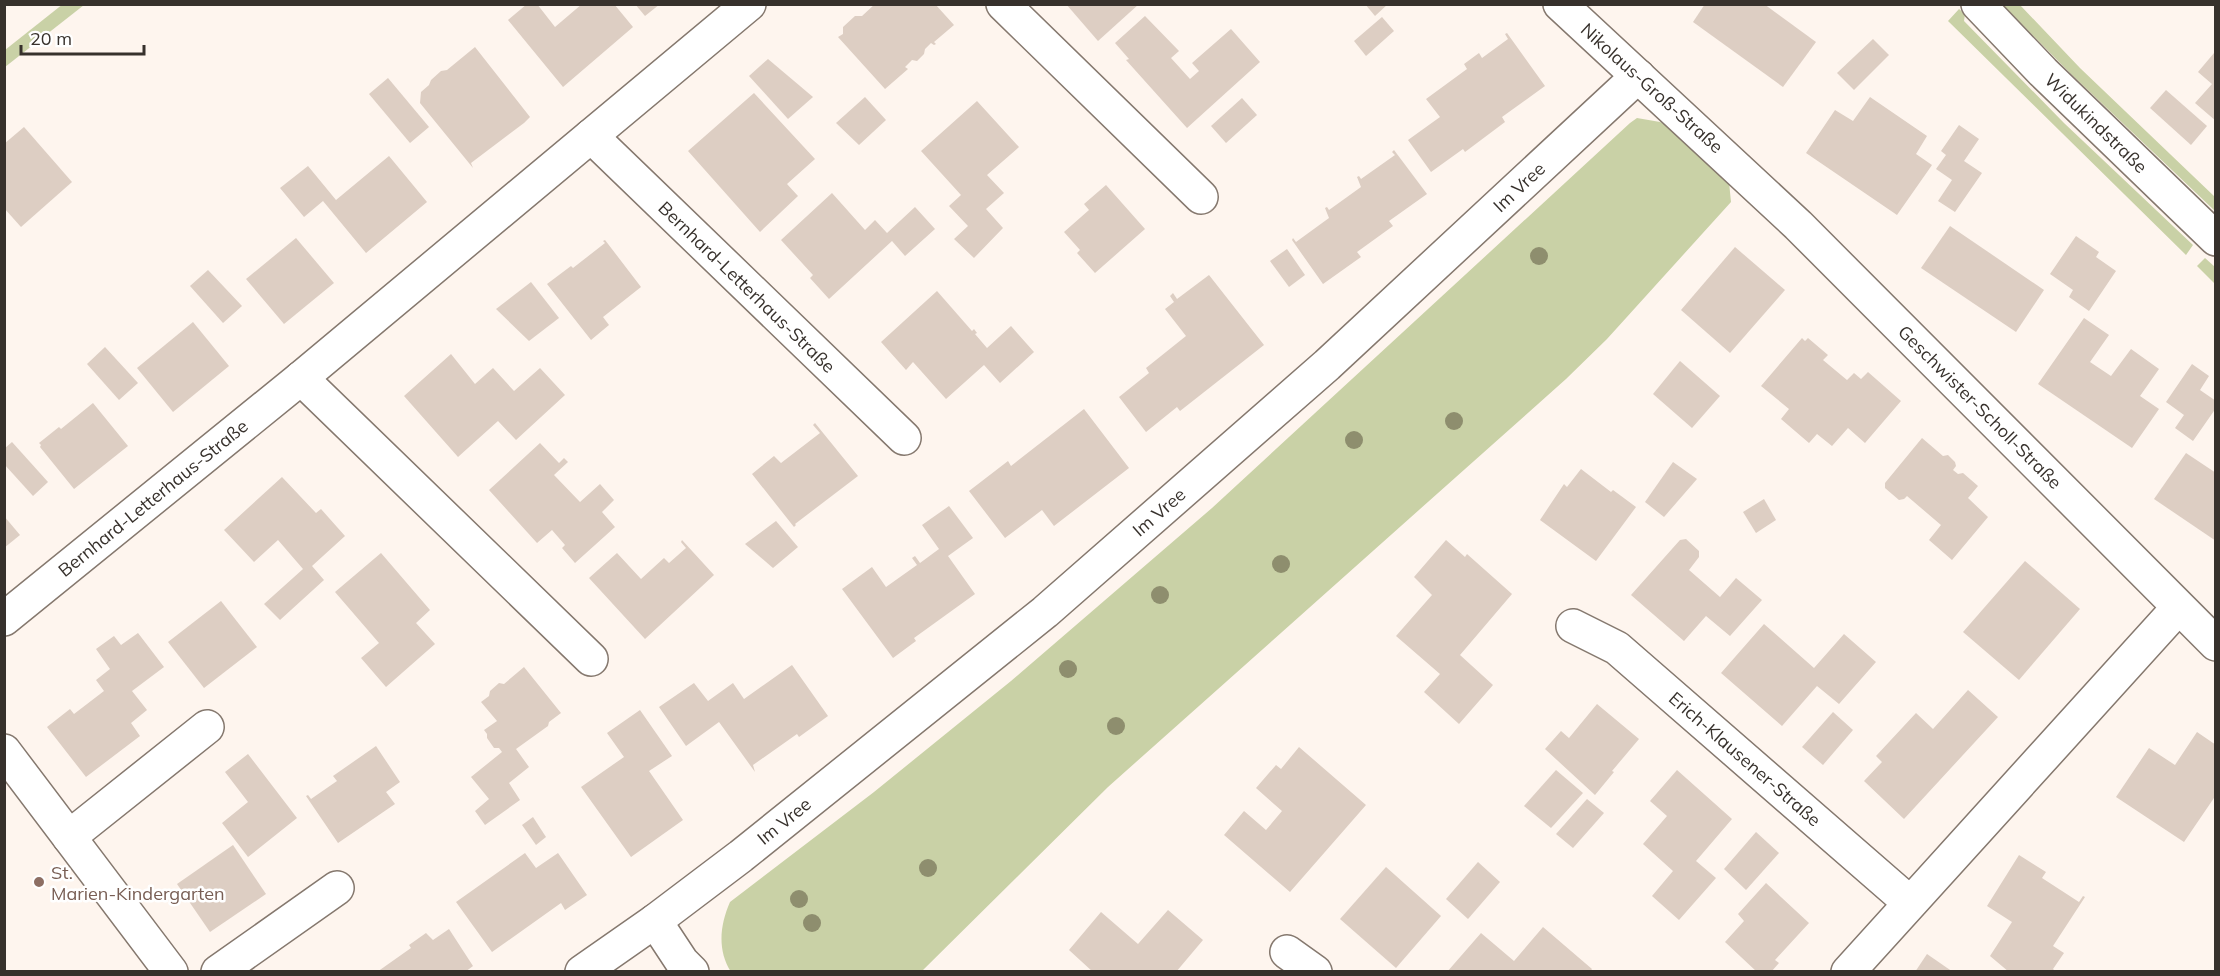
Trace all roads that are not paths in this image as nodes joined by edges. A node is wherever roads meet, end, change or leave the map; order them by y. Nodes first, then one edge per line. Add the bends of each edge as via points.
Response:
1 (749, 4) edge
2 (1003, 4) edge
3 (1560, 4) edge
4 (1978, 4) edge
5 (1638, 76) junction
6 (591, 136) junction
7 (1743, 172) joint
8 (1201, 197) dead end
9 (2216, 238) edge
10 (301, 378) junction
11 (904, 438) dead end
12 (2178, 608) junction
13 (4, 619) edge
14 (1573, 626) dead end
15 (2216, 644) edge
16 (591, 659) dead end
17 (207, 727) dead end
18 (4, 751) edge
19 (69, 837) junction
20 (336, 888) dead end
21 (1910, 903) junction
22 (655, 921) junction
23 (1287, 952) dead end
24 (171, 972) edge
25 (218, 972) edge
26 (582, 972) edge
27 (692, 972) edge
28 (1315, 972) edge
29 (1848, 972) edge

1 - 6 street, Bernhard-Letterhaus-Straße
2 - 8 street
3 - 5 street, Nikolaus-Groß-Straße
4 - 9 street, Widukindstraße
5 - 7 street, Nikolaus-Groß-Straße
5 - 22 street, Im Vree via 1327,365 1045,612
6 - 10 street, Bernhard-Letterhaus-Straße
6 - 11 street, Bernhard-Letterhaus-Straße
7 - 12 street, Geschwister-Scholl-Straße
10 - 13 street, Bernhard-Letterhaus-Straße
10 - 16 street
12 - 15 street, Geschwister-Scholl-Straße
12 - 21 street
14 - 21 street, Erich-Klausener-Straße via 1617,648
17 - 19 street
18 - 19 street
19 - 24 street
20 - 25 street
21 - 29 street
22 - 26 street, Im Vree
22 - 27 street
23 - 28 street

